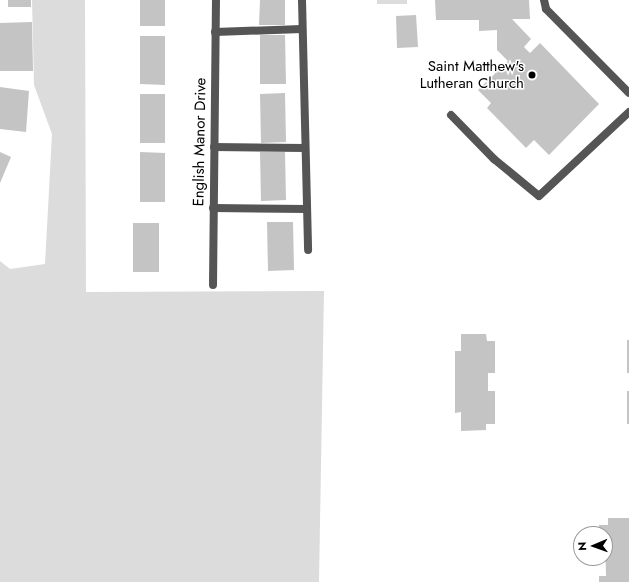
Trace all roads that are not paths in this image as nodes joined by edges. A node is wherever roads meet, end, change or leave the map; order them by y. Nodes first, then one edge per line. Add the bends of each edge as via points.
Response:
1 (216, 0) edge
2 (302, 0) edge
3 (544, 0) edge
4 (302, 29) junction
5 (215, 32) junction
6 (629, 93) edge
7 (629, 112) edge
8 (451, 115) dead end
9 (214, 147) junction
10 (305, 148) junction
11 (213, 208) junction
12 (307, 209) junction
13 (308, 250) dead end
14 (213, 285) dead end

1 - 5 street, English Manor Drive
2 - 4 street
3 - 6 street via 546,9
4 - 5 street
4 - 10 street
5 - 9 street, English Manor Drive
7 - 8 street via 539,196 494,160
9 - 10 street
9 - 11 street, English Manor Drive
10 - 12 street
11 - 12 street
11 - 14 street, English Manor Drive
12 - 13 street

